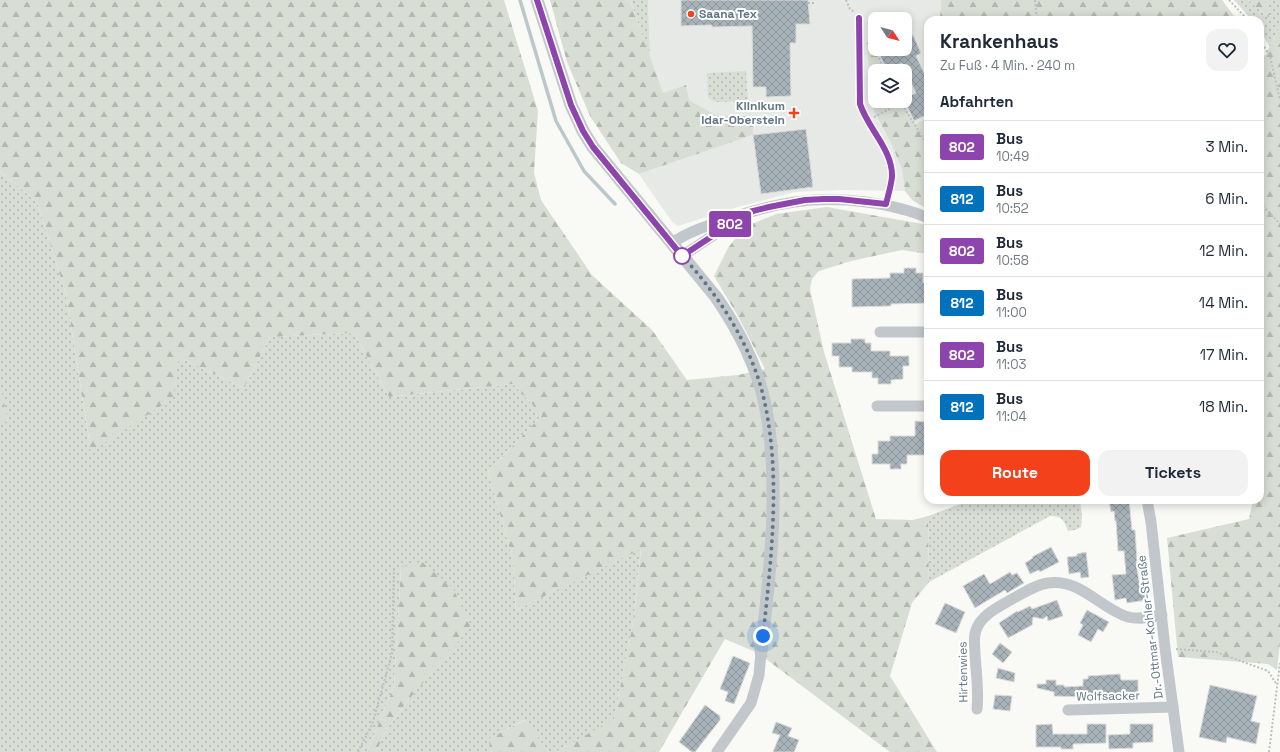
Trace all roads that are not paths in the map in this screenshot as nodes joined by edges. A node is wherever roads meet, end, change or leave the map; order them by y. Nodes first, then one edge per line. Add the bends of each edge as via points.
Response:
1 (537, 0) edge
2 (859, 18) road end
3 (886, 204) junction
4 (749, 212) junction
5 (924, 216) edge
6 (672, 243) junction
7 (682, 256) junction
8 (880, 332) dead end
9 (924, 332) edge
10 (877, 406) dead end
11 (924, 406) edge
12 (1147, 504) edge
13 (1162, 616) junction
14 (761, 652) joint
15 (1173, 707) junction
16 (977, 709) dead end
17 (1068, 710) dead end
18 (717, 752) edge
19 (1179, 752) edge

1 - 6 street via 571,105 583,131 593,147
2 - 3 lane via 860,104 884,149 891,169
3 - 4 street via 818,199
3 - 5 street
4 - 6 street via 688,233
4 - 7 street
6 - 7 street
7 - 14 street via 729,316 750,357 765,404 772,452 773,483
8 - 9 street
10 - 11 street
12 - 13 street, Dr.-Ottmar-Kohler-Straße
13 - 15 street, Dr.-Ottmar-Kohler-Straße
13 - 16 street, Hirtenwies via 1130,618 1067,584 1048,583 1026,591 994,610 979,624 974,639
14 - 18 street via 759,675 752,703
15 - 17 street, Wolfsacker
15 - 19 street, Dr.-Ottmar-Kohler-Straße

